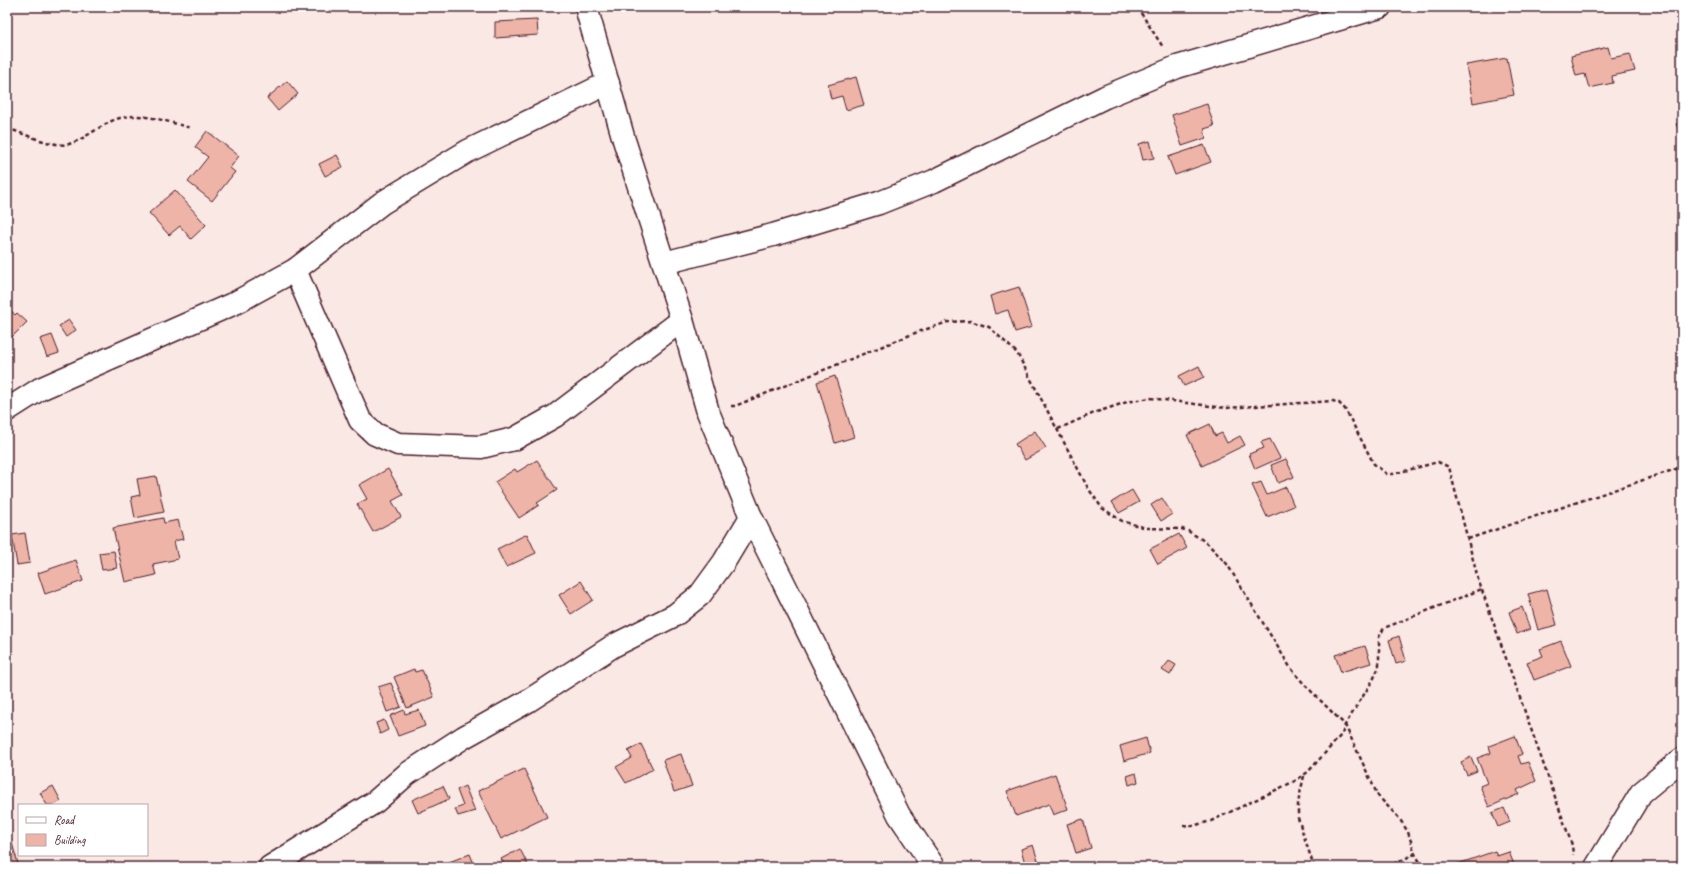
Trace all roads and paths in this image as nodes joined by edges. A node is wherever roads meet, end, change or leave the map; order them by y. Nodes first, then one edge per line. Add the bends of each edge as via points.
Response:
1 (586, 7) edge
2 (1137, 7) edge
3 (1380, 7) edge
4 (1177, 67) junction
5 (608, 83) junction
6 (7, 128) edge
7 (191, 128) dead end
8 (664, 263) junction
9 (295, 270) junction
10 (682, 320) junction
11 (703, 394) junction
12 (7, 410) edge
13 (1058, 429) junction
14 (1682, 467) edge
15 (751, 517) junction
16 (1468, 539) junction
17 (1482, 589) junction
18 (1345, 725) junction
19 (1682, 759) edge
20 (1304, 776) junction
21 (1183, 825) dead end
22 (1416, 854) junction
23 (1574, 862) dead end
24 (270, 867) edge
25 (934, 867) edge
26 (1314, 867) edge
27 (1387, 867) edge
28 (1423, 867) edge
29 (1596, 867) edge

1 - 5 street
2 - 4 path
3 - 4 street
4 - 8 street via 1105,97 934,181 879,203 773,235
5 - 8 street
5 - 9 street via 462,154 382,203
6 - 7 path via 47,142 68,144 125,117 150,118
8 - 10 street
9 - 10 street via 360,420 375,434 398,444 481,446 514,439 555,416
9 - 12 street via 235,303 40,389
10 - 11 street
11 - 13 path via 726,405 735,406 915,333 948,322 970,321 989,327 1017,354
11 - 15 street
13 - 16 path via 1094,413 1127,402 1150,398 1225,408 1333,401 1345,409 1374,464 1387,474 1438,462 1449,467
13 - 18 path via 1088,488 1108,513 1122,521 1146,528 1182,529 1206,542 1227,564 1290,666 1304,684
14 - 16 path
15 - 24 street via 724,562 700,595 675,615 613,646 528,701 464,737 407,774 365,809
15 - 25 street via 899,815
16 - 17 path
17 - 18 path via 1384,628 1379,637 1380,667
17 - 23 path via 1572,845
18 - 20 path via 1342,734
18 - 22 path via 1378,796 1399,818 1408,832
19 - 29 street via 1642,793
20 - 21 path via 1211,821 1192,826
20 - 26 path via 1298,803 1298,818
22 - 27 path
22 - 28 path

